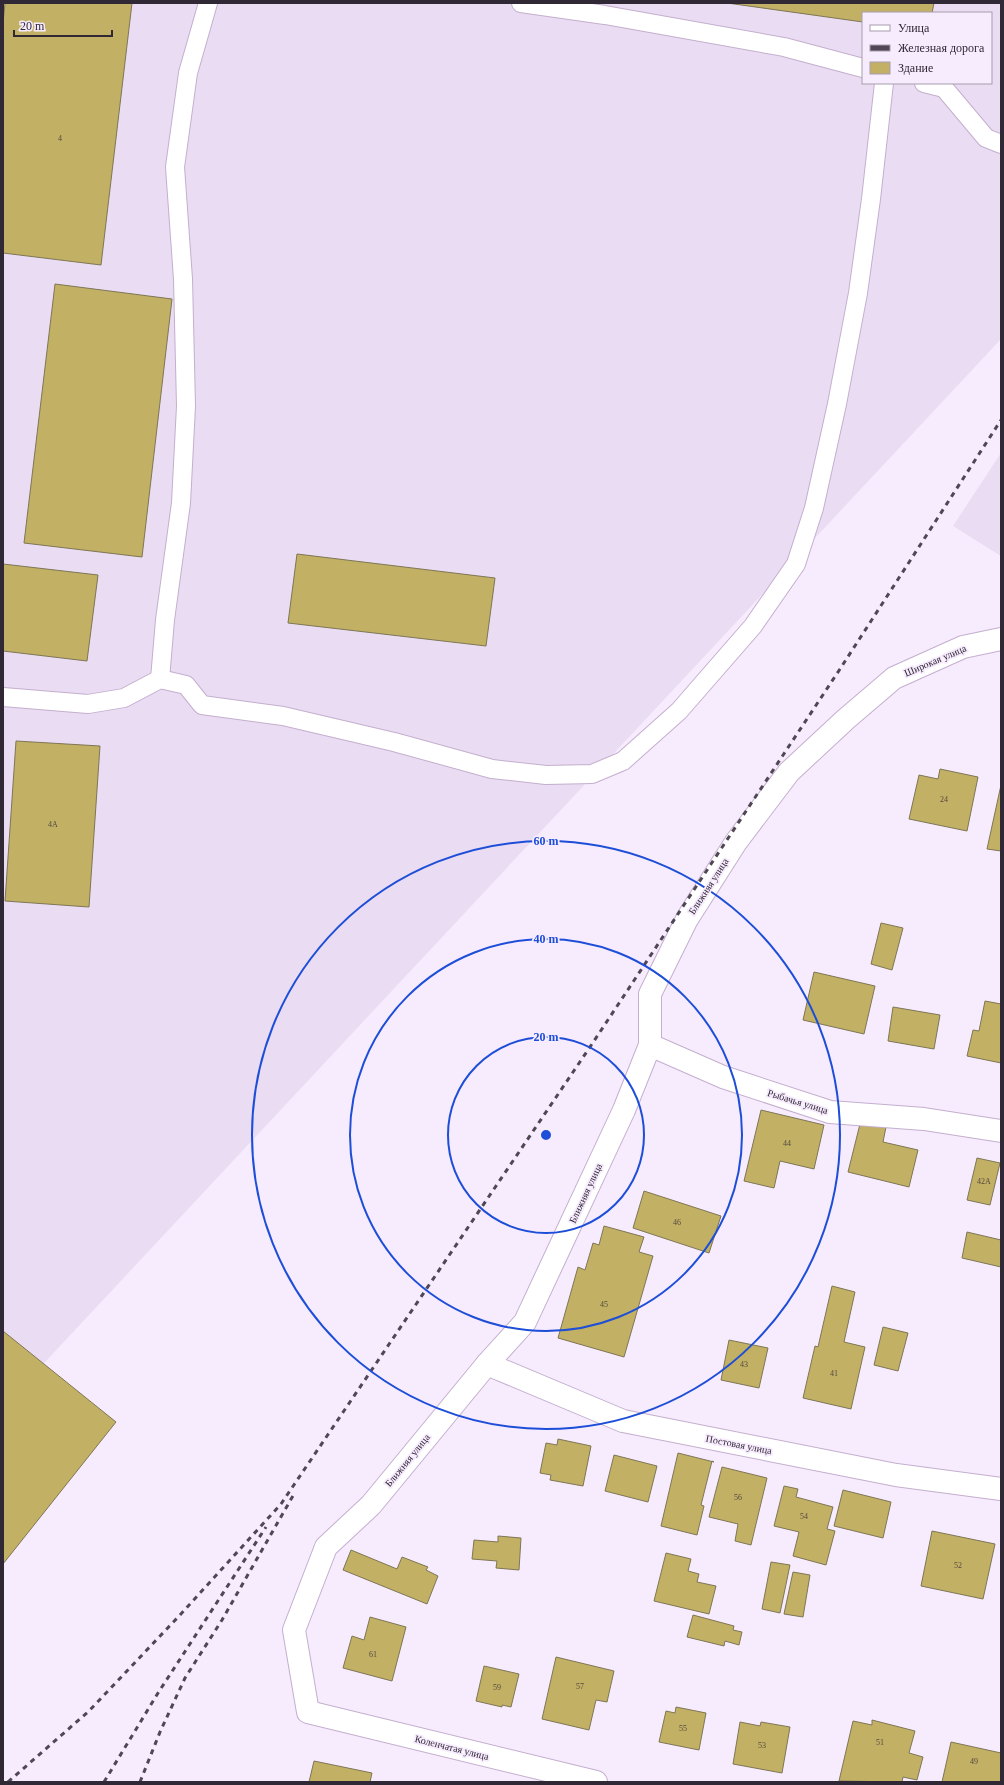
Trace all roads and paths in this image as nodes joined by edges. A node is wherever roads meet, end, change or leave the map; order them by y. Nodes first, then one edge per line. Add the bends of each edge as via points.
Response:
1 (208, 3) edge
2 (521, 3) edge
3 (862, 68) edge
4 (884, 84) edge
5 (928, 84) edge
6 (1001, 144) edge
7 (1001, 639) edge
8 (894, 678) joint
9 (160, 679) junction
10 (3, 697) edge
11 (650, 1045) junction
12 (1001, 1131) edge
13 (487, 1364) junction
14 (1001, 1489) edge
15 (308, 1712) joint
16 (596, 1782) edge

1 - 9 lane via 188,73 175,167 183,279 186,406 181,503 165,620
2 - 3 lane via 605,15 784,47
4 - 9 lane via 858,293 814,508 796,564 753,626 684,705 623,761 592,774 546,775 492,769 394,742 283,716 202,705 186,686
5 - 6 lane via 944,88 986,138
7 - 8 street, Широкая улица via 963,646
8 - 11 street, Ближняя улица via 789,772 736,842 687,919 650,994
9 - 10 lane via 124,698 88,704
11 - 12 street, Рыбачья улица via 723,1078 830,1112 924,1119
11 - 13 street, Ближняя улица via 624,1110 525,1322
13 - 14 street, Постовая улица via 623,1421 896,1475
13 - 15 street, Ближняя улица via 371,1505 326,1547 294,1630
15 - 16 street, Коленчатая улица

